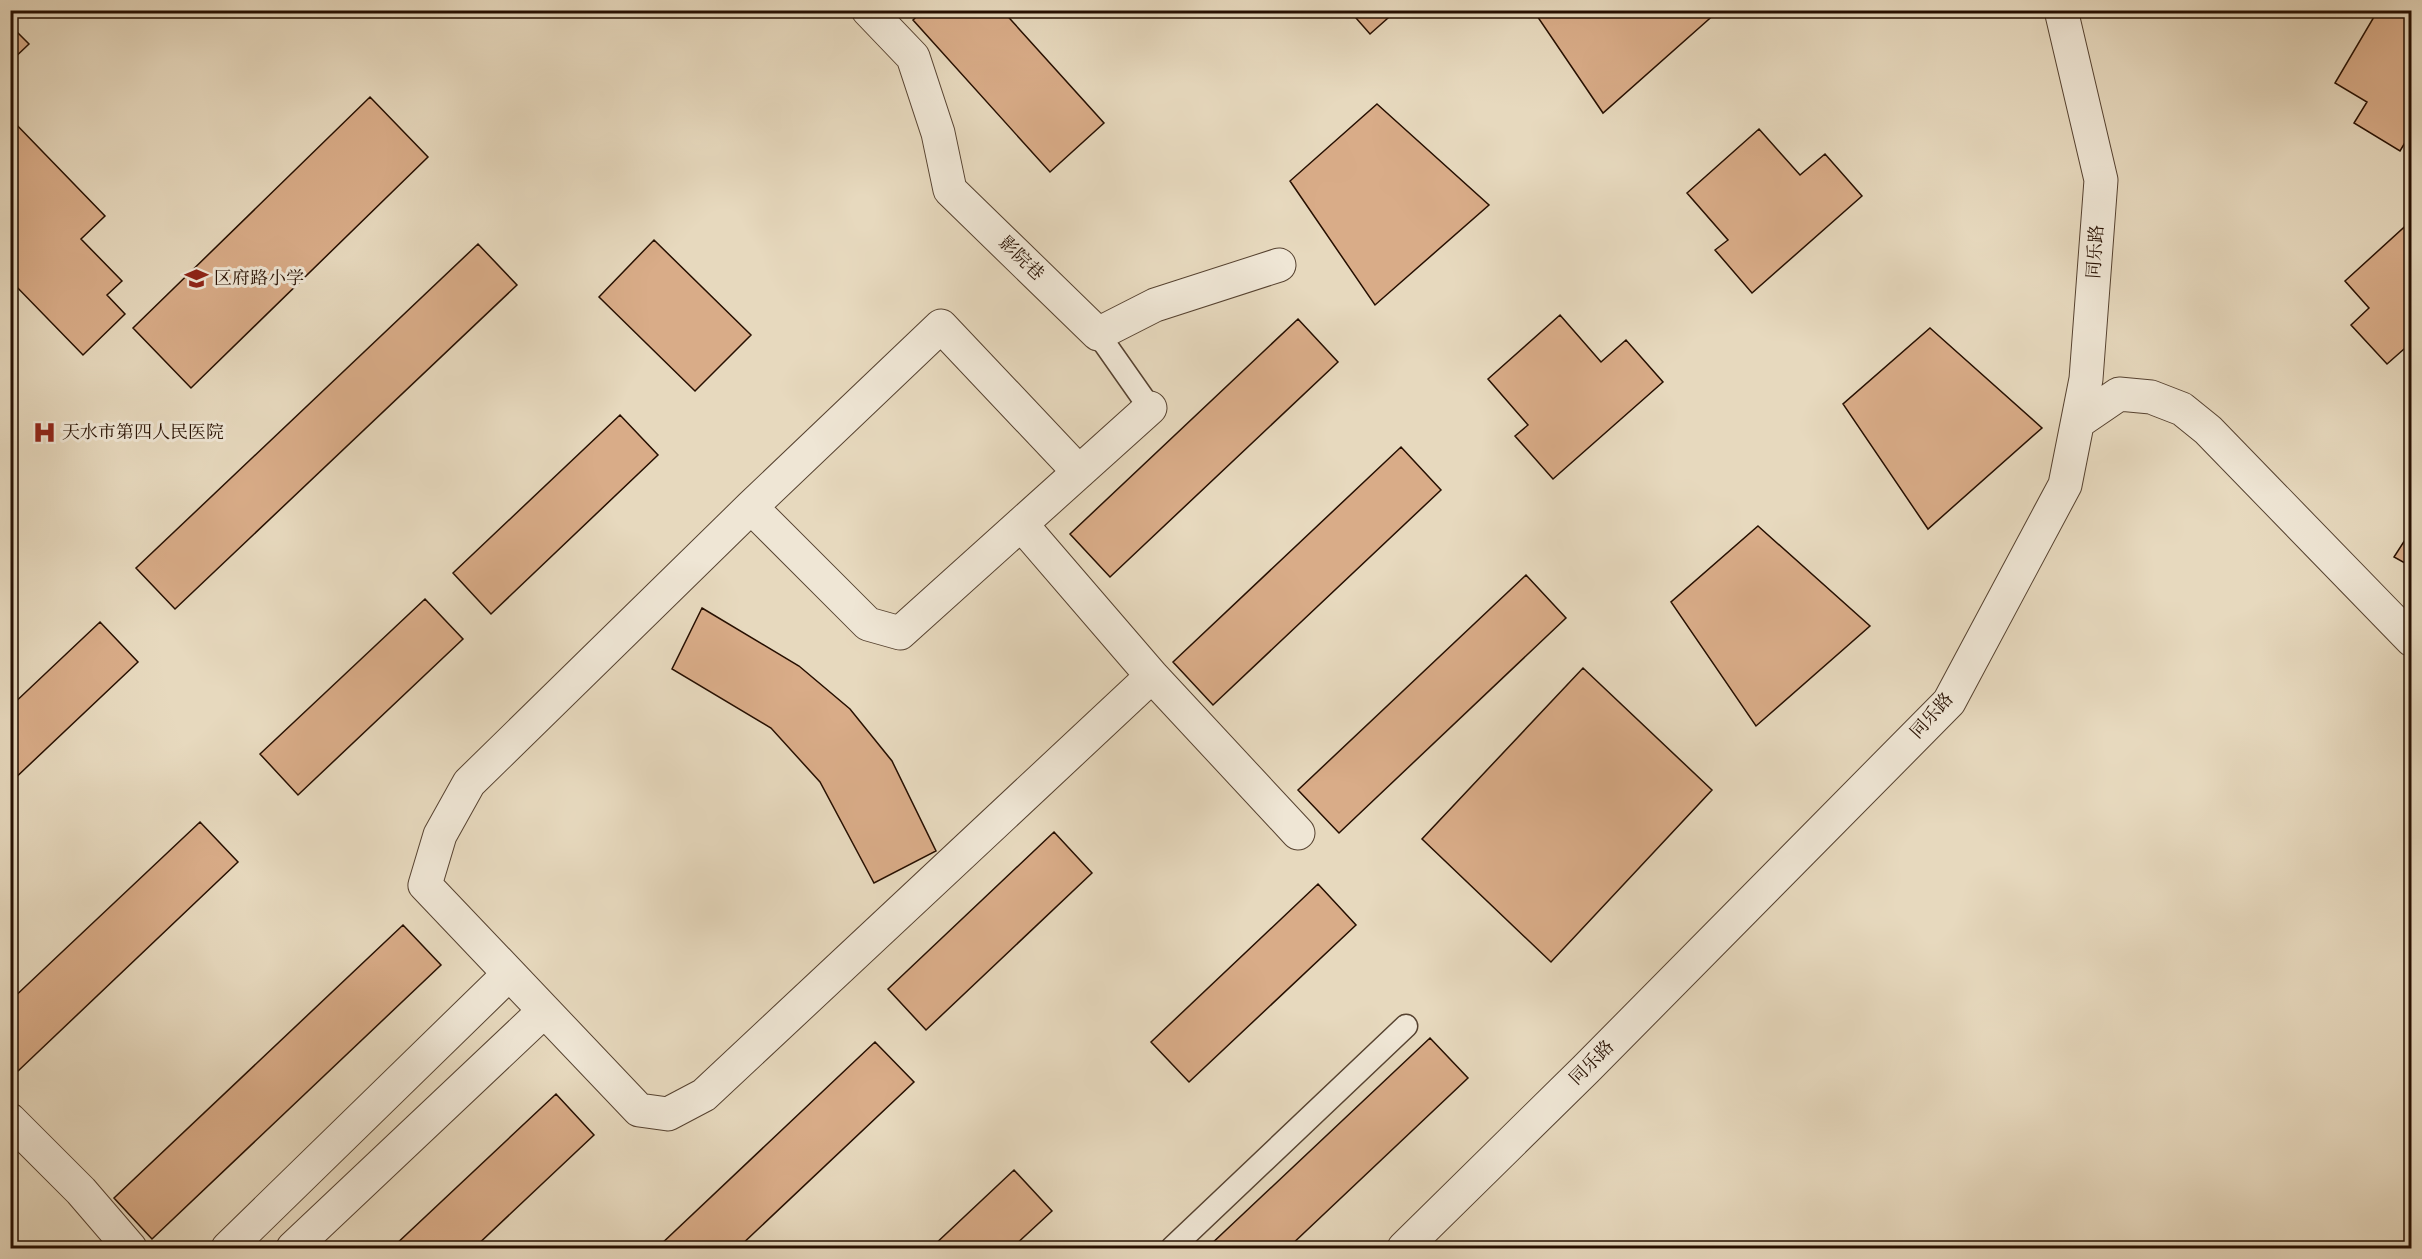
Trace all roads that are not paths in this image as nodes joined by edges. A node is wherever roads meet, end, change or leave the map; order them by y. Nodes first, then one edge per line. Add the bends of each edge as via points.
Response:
1 (868, 10) edge
2 (2061, 10) edge
3 (1279, 265) dead end
4 (1098, 334) junction
5 (1150, 408) joint
6 (2078, 422) junction
7 (1079, 472) junction
8 (751, 507) junction
9 (1021, 524) junction
10 (2412, 640) edge
11 (1152, 676) junction
12 (1298, 833) dead end
13 (509, 974) junction
14 (544, 1011) junction
15 (1406, 1026) dead end
16 (10, 1120) edge
17 (130, 1248) edge
18 (228, 1248) edge
19 (293, 1248) edge
20 (1172, 1248) edge
21 (1404, 1248) edge

1 - 4 street, 影院巷 via 913,57 938,134 950,190
2 - 6 street, 同乐路 via 2101,180 2086,379
3 - 4 street via 1155,305
4 - 5 lane
5 - 7 street
6 - 10 street via 2119,394 2151,397 2182,409 2208,430
6 - 21 street, 同乐路 via 2065,485 1949,702
7 - 8 street via 941,326
7 - 9 street
8 - 9 street via 868,624 900,633
8 - 13 street via 469,783 440,835 425,885
9 - 11 street
11 - 12 street
11 - 14 street via 704,1095 668,1114 639,1110
13 - 14 street
13 - 18 street
14 - 19 street
15 - 20 lane
16 - 17 street via 81,1191

